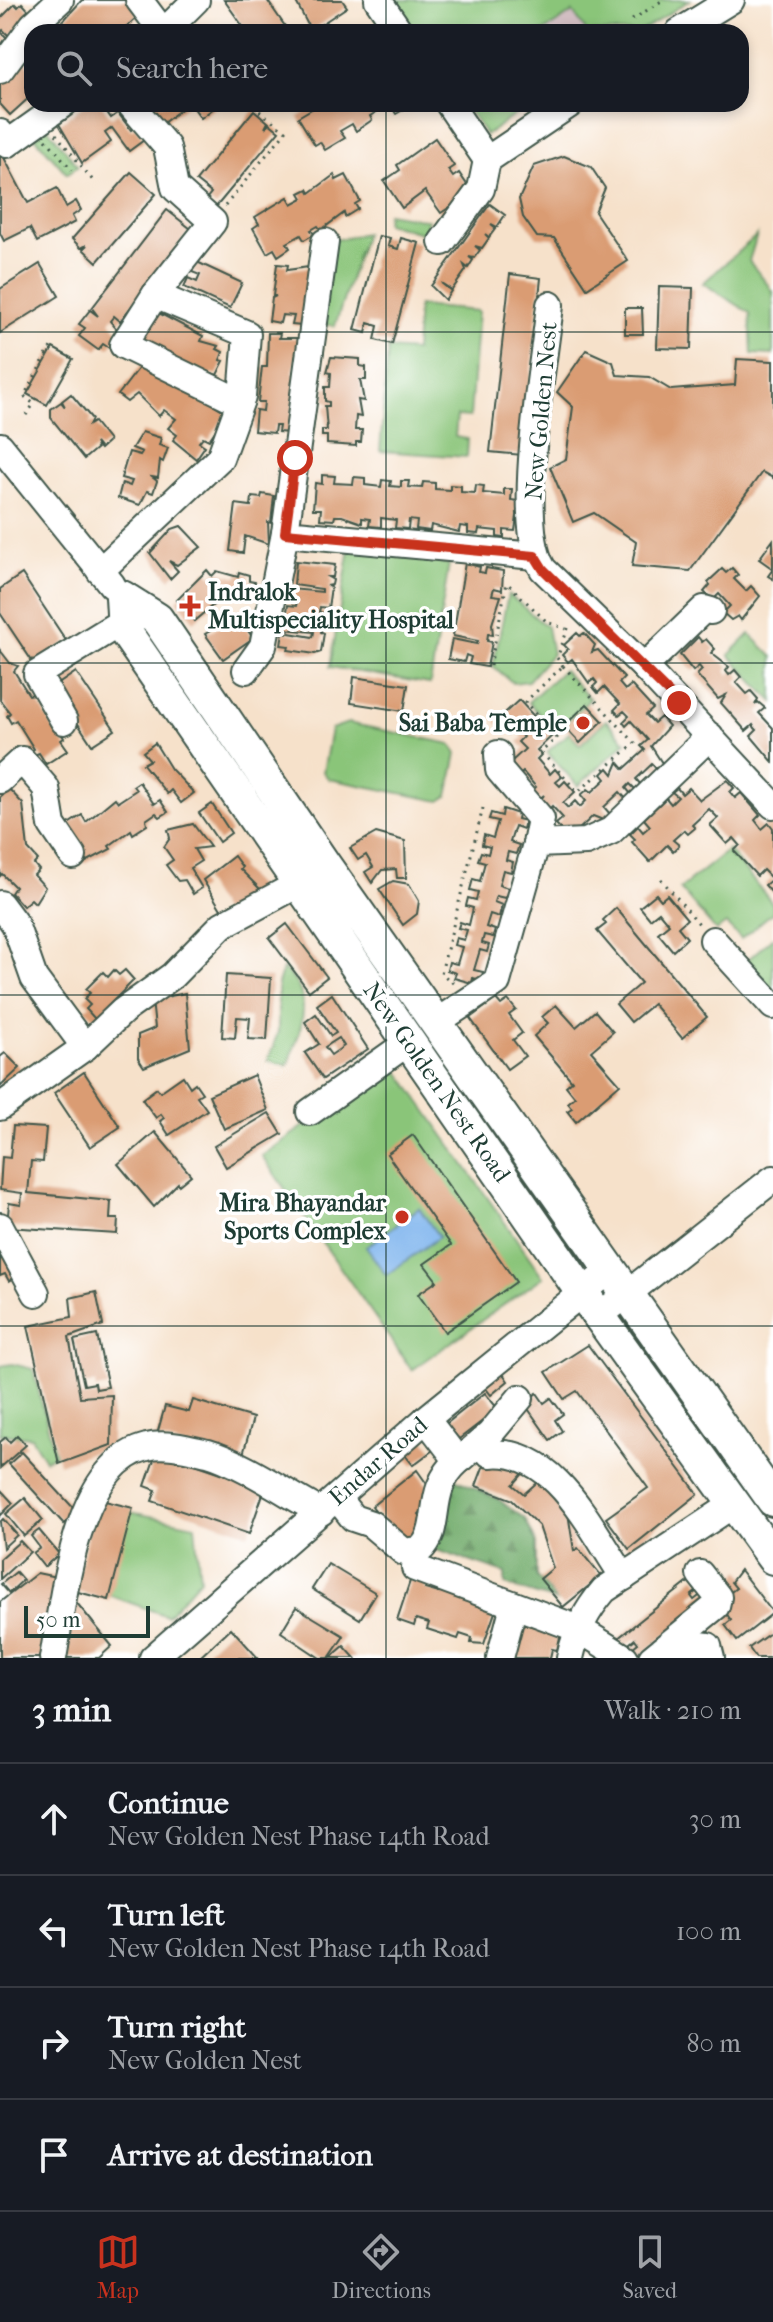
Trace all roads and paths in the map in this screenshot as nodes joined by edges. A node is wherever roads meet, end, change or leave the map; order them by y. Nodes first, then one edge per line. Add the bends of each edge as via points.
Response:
1 (60, 0) edge
2 (139, 0) edge
3 (196, 0) edge
4 (378, 0) edge
5 (663, 0) edge
6 (731, 0) edge
7 (632, 20) dead end
8 (34, 24) edge
9 (158, 24) edge
10 (172, 24) edge
11 (394, 24) edge
12 (692, 24) edge
13 (24, 37) edge
14 (0, 70) edge
15 (137, 112) edge
16 (261, 112) edge
17 (454, 112) edge
18 (558, 112) edge
19 (51, 120) edge
20 (0, 133) edge
21 (51, 145) junction
22 (45, 149) dead end
23 (487, 160) junction
24 (72, 170) dead end
25 (94, 182) dead end
26 (206, 230) junction
27 (325, 242) dead end
28 (442, 242) dead end
29 (155, 295) junction
30 (550, 305) dead end
31 (51, 347) dead end
32 (240, 402) junction
33 (26, 415) dead end
34 (0, 446) edge
35 (285, 533) junction
36 (535, 556) junction
37 (100, 571) junction
38 (122, 609) junction
39 (711, 611) dead end
40 (574, 617) dead end
41 (566, 629) junction
42 (490, 666) dead end
43 (563, 666) junction
44 (644, 667) junction
45 (246, 670) dead end
46 (64, 721) dead end
47 (710, 736) junction
48 (498, 754) dead end
49 (0, 780) edge
50 (773, 805) edge
51 (483, 808) dead end
52 (536, 844) junction
53 (73, 856) dead end
54 (326, 867) junction
55 (661, 879) dead end
56 (298, 887) junction
57 (0, 904) edge
58 (710, 937) joint
59 (453, 983) dead end
60 (773, 1006) edge
61 (438, 1021) junction
62 (410, 1041) junction
63 (85, 1047) junction
64 (0, 1107) edge
65 (310, 1112) dead end
66 (773, 1179) edge
67 (0, 1226) edge
68 (617, 1283) junction
69 (36, 1293) dead end
70 (590, 1303) junction
71 (520, 1398) dead end
72 (426, 1419) junction
73 (490, 1454) dead end
74 (458, 1461) junction
75 (773, 1500) edge
76 (734, 1504) junction
77 (329, 1505) junction
78 (773, 1558) edge
79 (415, 1568) dead end
80 (700, 1574) dead end
81 (624, 1577) junction
82 (514, 1605) junction
83 (579, 1629) junction
84 (673, 1650) edge
85 (53, 1658) edge
86 (153, 1658) edge
87 (500, 1658) edge
88 (570, 1658) edge
89 (625, 1658) edge
90 (652, 1658) edge
91 (711, 1658) edge

1 - 8 street
2 - 9 street
3 - 10 street
4 - 11 street
5 - 7 path
6 - 12 street
13 - 14 street
15 - 26 street via 167,147 175,188
16 - 26 path via 286,131
17 - 23 street
18 - 23 street
19 - 20 street via 7,144
19 - 21 path
19 - 25 path
21 - 22 path
21 - 24 path
23 - 28 street via 481,189
26 - 29 street
27 - 35 street
29 - 32 street via 247,334
29 - 32 street via 123,345
30 - 36 street, New Golden Nest via 530,491
31 - 33 path via 24,396 34,404
32 - 37 street via 220,458
34 - 37 street, New Golden Nest Road
35 - 36 street
35 - 45 street via 263,646
36 - 44 street
37 - 38 street, New Golden Nest Road
38 - 46 street via 37,674
38 - 54 main road, New Golden Nest Road via 157,619
38 - 56 main road, New Golden Nest Road via 124,630
39 - 44 street via 704,609
40 - 41 path
41 - 42 path via 547,622 507,583
41 - 43 path via 557,658
43 - 43 path via 525,702 557,738 541,752 578,792 635,743
44 - 47 street
47 - 50 street
47 - 52 street via 611,831 586,842
48 - 52 street via 499,770 541,819
49 - 53 street via 22,760 46,788 52,825
51 - 59 path via 441,973
52 - 61 street via 497,982
54 - 56 street
54 - 61 main road, New Golden Nest Road
55 - 58 path
56 - 62 main road, New Golden Nest Road
56 - 63 street via 222,925 172,976
57 - 63 street via 15,924 34,978
58 - 60 street
61 - 68 main road, New Golden Nest Road
62 - 65 street
62 - 70 main road, New Golden Nest Road
63 - 64 street
66 - 68 street, Endar Road
67 - 69 street
68 - 70 street, Endar Road
68 - 75 main road, New Golden Nest Road
70 - 72 street, Endar Road
70 - 76 main road, New Golden Nest Road
71 - 74 street
72 - 74 street
72 - 77 street, Endar Road
73 - 81 street via 519,1455 545,1468
74 - 77 street via 440,1482 428,1543 414,1553 404,1552 371,1524
76 - 78 main road, New Golden Nest Road
76 - 81 street
77 - 85 street via 210,1454 169,1446 133,1451 84,1511
77 - 86 street, Endar Road
79 - 82 street
80 - 84 street via 718,1597 716,1606
81 - 83 street via 604,1590
82 - 83 street
82 - 87 street
83 - 88 street
83 - 89 street
84 - 90 street
84 - 91 street via 708,1646

